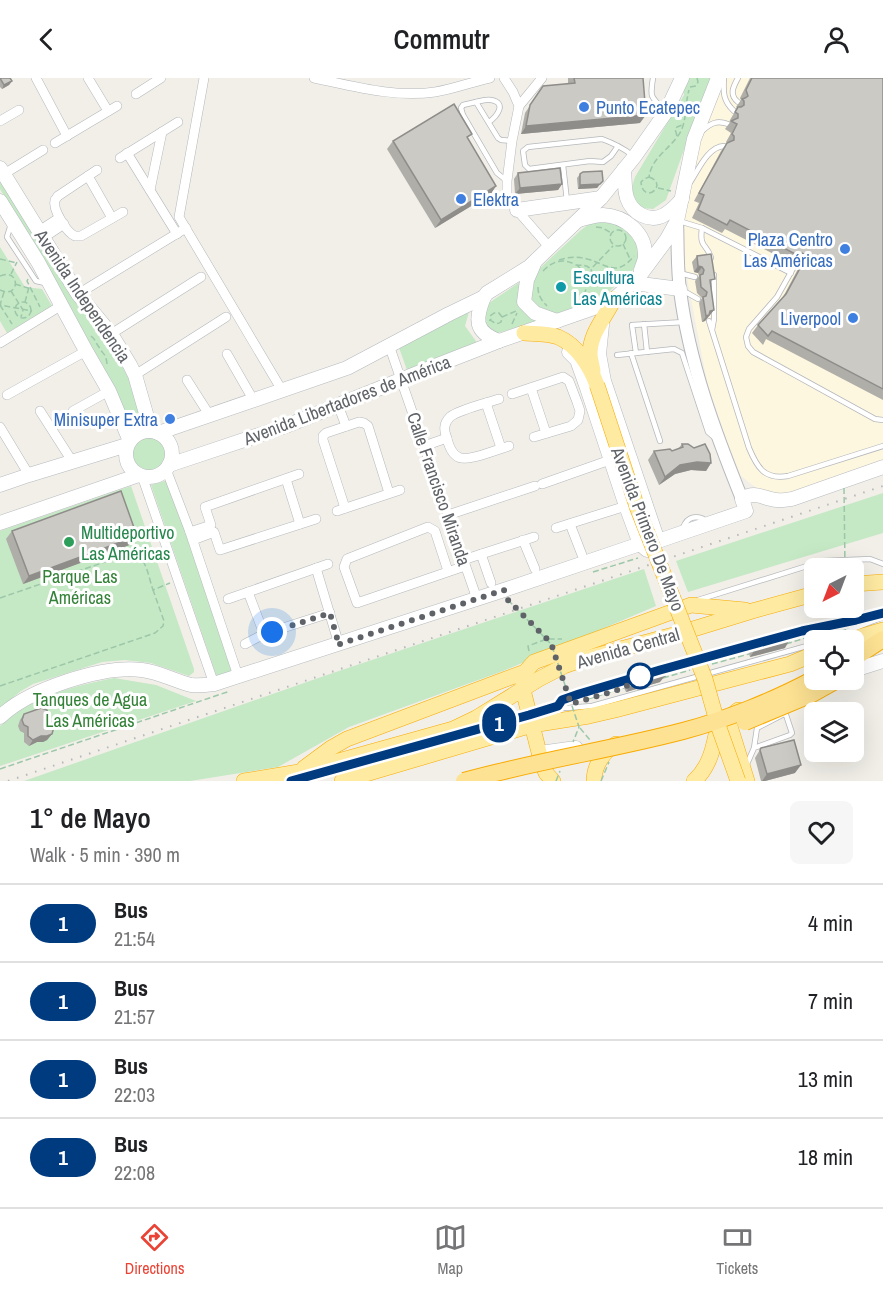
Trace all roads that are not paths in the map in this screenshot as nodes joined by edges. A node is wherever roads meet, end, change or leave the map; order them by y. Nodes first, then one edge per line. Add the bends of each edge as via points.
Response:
1 (36, 78) edge
2 (88, 78) edge
3 (161, 78) edge
4 (204, 78) edge
5 (314, 78) edge
6 (504, 78) edge
7 (542, 78) edge
8 (653, 78) edge
9 (718, 78) edge
10 (724, 78) edge
11 (738, 78) edge
12 (485, 79) edge
13 (146, 82) edge
14 (688, 82) edge
15 (513, 92) junction
16 (136, 94) dead end
17 (476, 102) junction
18 (738, 102) dead end
19 (117, 106) dead end
20 (519, 106) junction
21 (19, 110) dead end
22 (108, 111) junction
23 (666, 111) junction
24 (734, 111) edge
25 (0, 121) edge
26 (178, 122) dead end
27 (489, 122) junction
28 (728, 124) dead end
29 (162, 132) junction
30 (67, 136) junction
31 (694, 139) junction
32 (55, 143) dead end
33 (511, 146) junction
34 (618, 146) junction
35 (724, 146) edge
36 (44, 150) dead end
37 (523, 151) junction
38 (635, 156) junction
39 (563, 165) junction
40 (624, 169) junction
41 (98, 170) dead end
42 (2, 171) edge
43 (88, 176) junction
44 (507, 181) junction
45 (150, 189) junction
46 (683, 196) junction
47 (601, 198) junction
48 (0, 201) edge
49 (567, 203) junction
50 (517, 210) junction
51 (123, 212) dead end
52 (112, 218) junction
53 (579, 220) junction
54 (12, 221) junction
55 (61, 221) junction
56 (677, 221) junction
57 (702, 228) junction
58 (181, 231) junction
59 (41, 234) junction
60 (550, 248) junction
61 (711, 260) edge
62 (535, 262) junction
63 (795, 264) edge
64 (713, 268) edge
65 (679, 273) junction
66 (791, 273) junction
67 (201, 277) dead end
68 (695, 277) dead end
69 (636, 280) junction
70 (50, 284) junction
71 (680, 289) junction
72 (78, 294) junction
73 (484, 297) junction
74 (614, 299) junction
75 (698, 299) dead end
76 (62, 306) junction
77 (226, 317) dead end
78 (603, 318) junction
79 (557, 321) junction
80 (709, 321) edge
81 (685, 322) junction
82 (644, 324) junction
83 (712, 332) junction
84 (524, 333) junction
85 (111, 334) junction
86 (499, 341) junction
87 (0, 343) edge
88 (389, 345) junction
89 (86, 351) junction
90 (647, 352) junction
91 (633, 353) junction
92 (227, 354) dead end
93 (617, 355) dead end
94 (135, 375) junction
95 (188, 380) dead end
96 (401, 380) junction
97 (531, 388) junction
98 (109, 391) junction
99 (587, 391) junction
100 (283, 392) junction
101 (512, 394) dead end
102 (7, 395) dead end
103 (499, 399) dead end
104 (254, 401) junction
105 (486, 404) junction
106 (332, 408) junction
107 (40, 411) dead end
108 (74, 411) dead end
109 (210, 416) junction
110 (883, 420) edge
111 (346, 426) junction
112 (0, 428) edge
113 (332, 430) junction
114 (155, 432) junction
115 (546, 433) junction
116 (534, 437) dead end
117 (448, 441) junction
118 (660, 441) dead end
119 (128, 443) junction
120 (720, 443) junction
121 (883, 446) edge
122 (425, 449) junction
123 (610, 460) junction
124 (72, 461) junction
125 (168, 467) junction
126 (883, 467) edge
127 (299, 474) dead end
128 (28, 475) junction
129 (140, 475) junction
130 (286, 479) junction
131 (0, 485) edge
132 (400, 490) dead end
133 (389, 494) junction
134 (742, 499) junction
135 (626, 506) junction
136 (448, 515) junction
137 (316, 519) dead end
138 (0, 523) edge
139 (300, 524) junction
140 (570, 524) junction
141 (556, 528) dead end
142 (191, 536) junction
143 (534, 537) dead end
144 (524, 540) junction
145 (658, 541) junction
146 (640, 544) junction
147 (481, 554) junction
148 (582, 555) dead end
149 (464, 563) junction
150 (328, 564) dead end
151 (883, 564) edge
152 (316, 568) junction
153 (535, 569) dead end
154 (448, 572) junction
155 (883, 582) edge
156 (491, 583) dead end
157 (864, 583) edge
158 (248, 592) junction
159 (804, 597) edge
160 (228, 599) dead end
161 (477, 599) junction
162 (691, 605) junction
163 (752, 611) junction
164 (330, 613) junction
165 (883, 615) edge
166 (848, 630) edge
167 (883, 630) edge
168 (264, 634) junction
169 (864, 635) edge
170 (883, 639) edge
171 (245, 644) dead end
172 (337, 645) junction
173 (804, 647) edge
174 (864, 651) edge
175 (883, 652) edge
176 (804, 658) edge
177 (883, 661) edge
178 (864, 664) edge
179 (864, 667) edge
180 (525, 672) junction
181 (238, 676) junction
182 (214, 684) junction
183 (804, 684) edge
184 (804, 687) edge
185 (523, 690) junction
186 (819, 690) edge
187 (558, 706) junction
188 (744, 706) junction
189 (0, 717) edge
190 (530, 720) junction
191 (718, 725) junction
192 (450, 737) dead end
193 (620, 742) junction
194 (754, 748) junction
195 (540, 753) junction
196 (299, 772) junction
197 (557, 777) edge
198 (741, 778) edge
199 (244, 781) edge
200 (342, 781) edge
201 (464, 781) edge
202 (508, 781) edge
203 (594, 781) edge
204 (694, 781) edge

1 - 30 street
2 - 22 street
3 - 13 street
4 - 58 street via 179,217
5 - 12 street via 397,93 434,92
6 - 15 street
7 - 20 street
8 - 23 lane via 650,93
9 - 31 main road
10 - 24 lane via 724,98
11 - 18 lane via 732,91
12 - 15 street
13 - 16 street
14 - 23 main road
15 - 20 street
17 - 27 lane
17 - 27 lane via 490,99 498,104 499,112
17 - 44 lane via 463,105 463,116 497,173
19 - 22 street
20 - 33 street
21 - 25 street
22 - 30 street
23 - 38 main road
26 - 29 street
27 - 33 lane via 501,140
28 - 31 lane via 712,123
29 - 45 street
29 - 45 street via 124,155
30 - 32 street
31 - 46 main road
33 - 37 lane
33 - 44 street
34 - 37 lane via 602,140 528,147
34 - 38 lane
34 - 39 lane via 603,162
35 - 46 lane via 709,153
36 - 42 street
37 - 39 lane via 529,168
38 - 40 main road
39 - 49 lane
40 - 46 main road via 626,195 638,214 649,218 663,216
40 - 47 main road
41 - 43 street
42 - 59 main road, Avenida Independencia
43 - 52 street
43 - 55 street via 55,200
44 - 50 street via 507,194
45 - 58 street
46 - 56 main road
47 - 49 main road
47 - 53 main road
48 - 54 main road, Avenida Independencia
49 - 50 main road
50 - 60 street
51 - 52 street
52 - 55 street via 81,236 75,236
53 - 60 main road
53 - 69 main road via 609,216 633,226 645,258
54 - 70 main road, Avenida Independencia
54 - 70 lane via 7,237 36,281
55 - 59 street
56 - 57 lane
56 - 65 street
56 - 69 main road
57 - 61 lane via 700,240
57 - 66 lane
58 - 72 street
58 - 100 street
59 - 72 main road, Avenida Independencia
60 - 62 main road
62 - 73 main road
62 - 79 main road via 524,302 535,313
63 - 66 lane
64 - 83 lane
65 - 68 lane
65 - 71 street
66 - 110 lane via 750,330 746,337 748,346 767,360
67 - 85 street
69 - 71 main road
69 - 74 main road
70 - 76 main road, Avenida Independencia
71 - 75 lane
71 - 81 street
72 - 85 main road, Avenida Independencia
73 - 86 main road via 478,324 486,336
73 - 88 main road, Avenida Libertadores de América
74 - 78 highway, Avenida Primero De Mayo
74 - 79 main road
76 - 87 street
76 - 89 main road, Avenida Independencia
77 - 94 street
78 - 99 highway, Avenida Primero De Mayo via 591,345
78 - 145 main road via 601,367
79 - 84 main road
80 - 83 lane
81 - 82 lane
81 - 120 street
82 - 90 lane
82 - 91 lane via 632,325
83 - 121 lane via 748,448 762,471 771,476 788,476
84 - 86 main road, Avenida Libertadores de América
84 - 99 highway, Avenida Primero De Mayo via 557,337 568,343 583,359
85 - 94 main road, Avenida Independencia
86 - 96 main road, Avenida Libertadores de América
88 - 96 street, Calle Francisco Miranda
88 - 100 main road, Avenida Libertadores de América via 347,368
89 - 98 main road, Avenida Independencia
89 - 102 street
90 - 91 lane
90 - 120 lane via 674,349 682,353 708,432
91 - 93 lane
91 - 118 lane
92 - 104 street
94 - 114 main road, Avenida Independencia
95 - 109 street
96 - 106 main road, Avenida Libertadores de América
96 - 122 street, Calle Francisco Miranda
97 - 99 street via 562,377
97 - 101 street
97 - 115 street
98 - 108 street
98 - 119 main road, Avenida Independencia
99 - 115 street via 578,420
99 - 123 main road
99 - 191 highway, Avenida Primero De Mayo, bridge via 705,679
100 - 104 main road, Avenida Libertadores de América
103 - 105 street
104 - 109 main road, Avenida Libertadores de América
105 - 117 street via 448,418 444,428
105 - 117 street via 505,447 463,459 454,455
106 - 111 street
106 - 113 street
106 - 125 main road, Avenida Libertadores de América
107 - 124 street
109 - 114 main road, Avenida Libertadores de América
111 - 113 street
111 - 133 street via 359,422 368,426
112 - 128 street
113 - 133 street via 323,440 341,509
114 - 119 main road via 135,435
114 - 125 main road via 167,440 171,449
115 - 116 street
117 - 122 street
119 - 124 main road
119 - 129 main road via 127,462
120 - 134 street
122 - 136 street, Calle Francisco Miranda
123 - 135 main road
123 - 136 street
124 - 128 main road
125 - 129 main road via 155,476
125 - 142 street
126 - 134 main road via 792,499 749,494
127 - 130 street
128 - 131 main road
129 - 138 main road
129 - 182 street
130 - 139 street
130 - 142 street via 205,507 211,525
132 - 133 street
134 - 145 main road via 746,511
135 - 140 street
135 - 146 main road
136 - 149 street, Calle Francisco Miranda
137 - 139 street
139 - 142 street via 220,550 214,532
140 - 141 street
140 - 148 street
142 - 181 street
143 - 144 street
144 - 147 street
144 - 153 street
145 - 146 main road via 650,550
146 - 161 main road
147 - 149 street
147 - 156 street
149 - 154 street
149 - 161 street, Calle Francisco Miranda
150 - 152 street
151 - 162 lane via 870,559 823,561
152 - 158 street
152 - 164 street
154 - 154 street via 357,603 344,567 347,559 428,527 435,531
155 - 157 highway
158 - 160 street
158 - 168 street
159 - 163 highway, Avenida Central
161 - 172 main road
162 - 163 highway
162 - 180 highway via 534,662
163 - 185 highway, Avenida Central via 587,658 564,666
164 - 168 street
164 - 172 street
165 - 166 lane
165 - 187 lane via 802,631 650,673 562,700
167 - 169 highway
168 - 171 street
170 - 174 highway
172 - 181 main road
173 - 187 lane via 592,706
175 - 178 highway
176 - 190 highway via 589,716
177 - 179 main road
180 - 185 highway
180 - 196 highway via 347,739
181 - 182 main road
182 - 189 main road via 191,685 144,670 113,670 38,692
183 - 201 highway, bridge via 750,708 685,730
184 - 188 main road
185 - 190 highway
185 - 196 highway, Avenida Central via 453,729
186 - 202 highway, bridge via 689,741
187 - 190 lane
188 - 193 main road
188 - 198 highway via 733,713 729,723
190 - 192 lane
190 - 195 highway
190 - 200 highway
191 - 198 highway, Avenida Primero De Mayo, bridge
191 - 204 highway via 711,756
193 - 195 main road
193 - 203 highway, bridge via 602,758
194 - 194 lane via 790,735 786,715 757,728
194 - 198 lane
195 - 197 highway via 546,772
196 - 199 highway, Avenida Central

